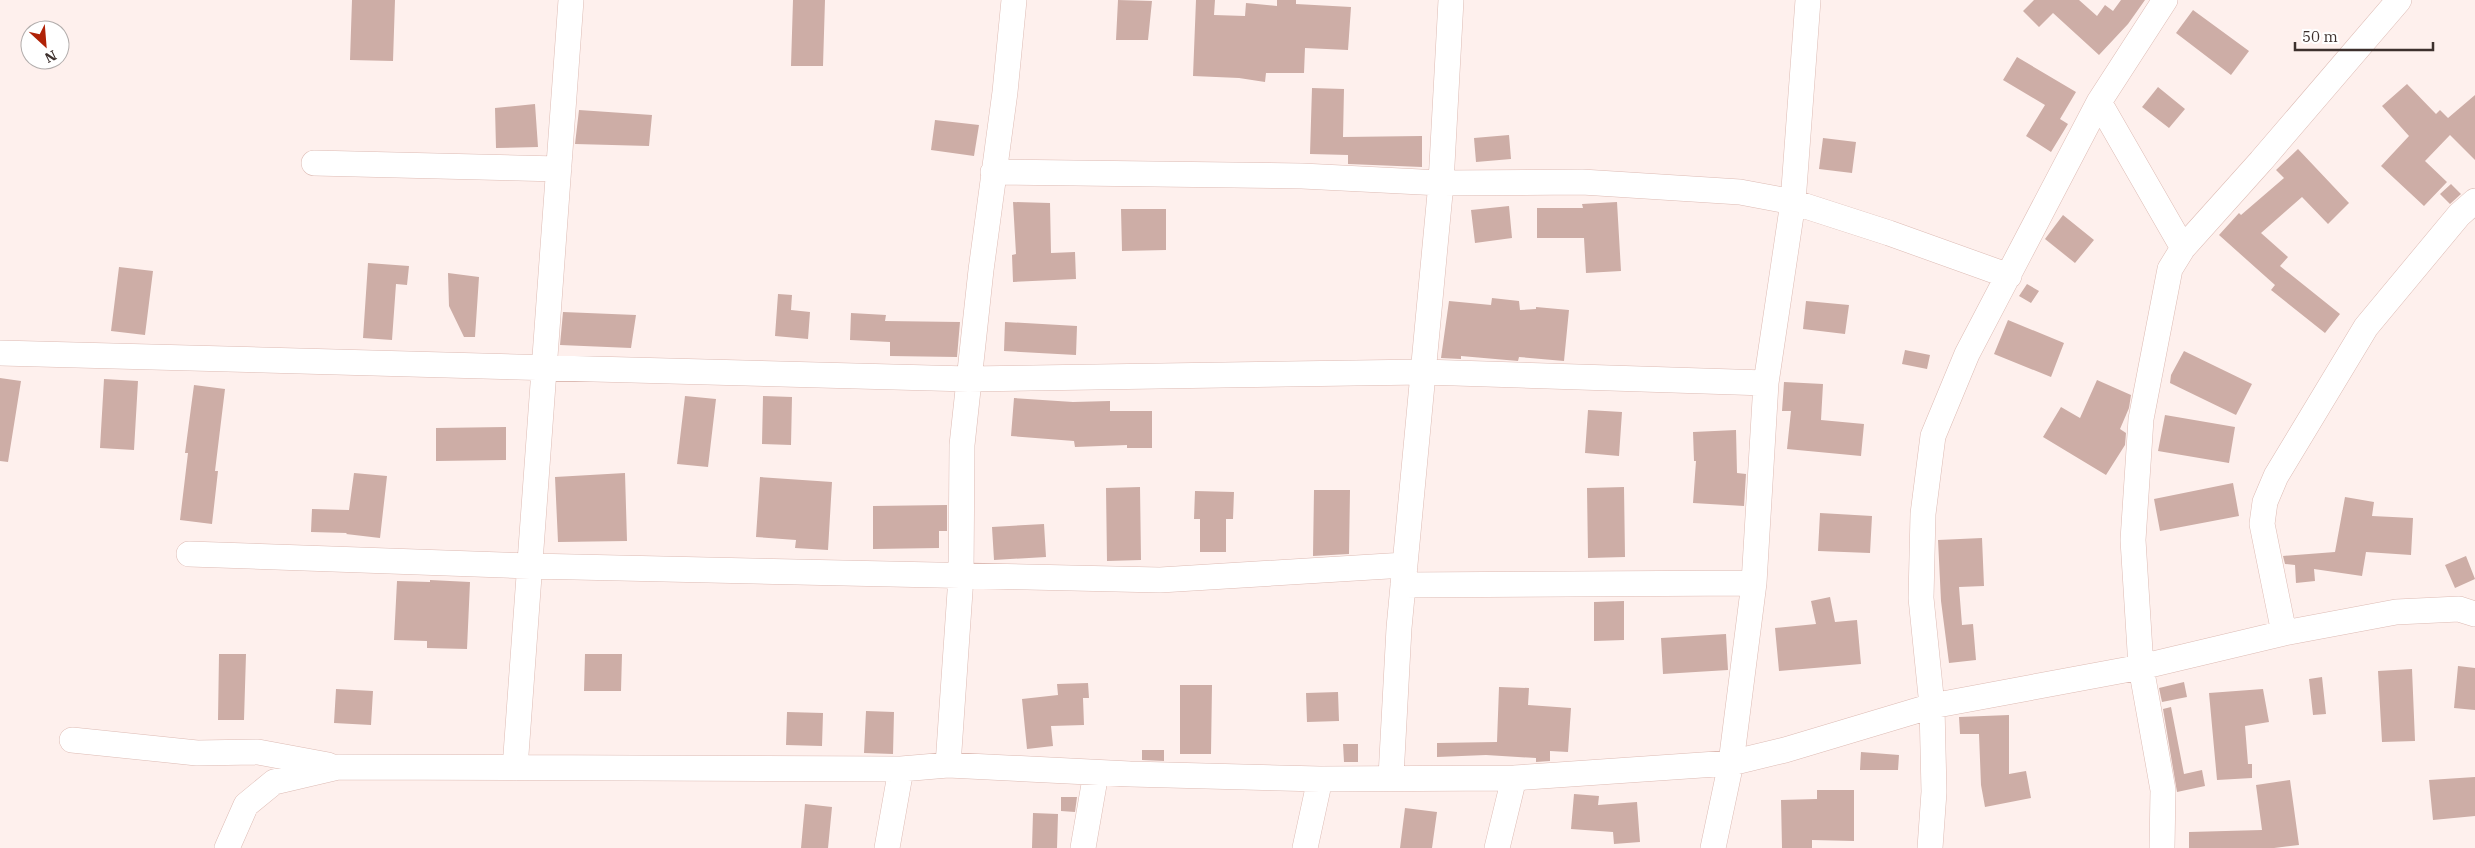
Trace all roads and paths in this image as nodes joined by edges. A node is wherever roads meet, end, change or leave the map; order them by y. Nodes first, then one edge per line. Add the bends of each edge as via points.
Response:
1 (571, 0) edge
2 (1014, 0) edge
3 (1451, 0) edge
4 (1808, 0) edge
5 (2165, 0) edge
6 (2399, 0) edge
7 (2100, 102) junction
8 (314, 163) dead end
9 (559, 169) junction
10 (993, 172) junction
11 (1441, 183) junction
12 (2475, 201) edge
13 (1793, 202) junction
14 (2183, 248) junction
15 (2009, 276) junction
16 (0, 353) edge
17 (544, 366) junction
18 (1424, 372) junction
19 (969, 379) junction
20 (1766, 383) junction
21 (189, 554) dead end
22 (530, 566) junction
23 (1404, 575) junction
24 (961, 578) junction
25 (1754, 583) junction
26 (2470, 607) edge
27 (2284, 634) junction
28 (2141, 667) junction
29 (1932, 706) junction
30 (72, 740) dead end
31 (1731, 763) junction
32 (948, 765) junction
33 (338, 766) junction
34 (515, 768) junction
35 (901, 769) junction
36 (1096, 773) junction
37 (1391, 777) junction
38 (1320, 778) junction
39 (1514, 778) junction
40 (227, 848) edge
41 (887, 848) edge
42 (1083, 848) edge
43 (1305, 848) edge
44 (1497, 848) edge
45 (1713, 848) edge
46 (1930, 848) edge
47 (2162, 848) edge

1 - 9 street
2 - 10 street
3 - 11 street
4 - 13 street
5 - 7 street
6 - 14 street
7 - 14 street
7 - 15 street
8 - 9 street
9 - 17 street
10 - 11 street via 1302,176
10 - 19 street
11 - 13 street via 1582,182 1740,192
11 - 18 street
12 - 27 street via 2459,215 2366,327 2276,476 2264,502 2262,524
13 - 15 street
13 - 20 street
14 - 28 street via 2170,269 2141,419 2133,540
15 - 29 street via 1967,354 1933,436 1923,514 1922,598
16 - 17 street
17 - 19 street
17 - 22 street
18 - 19 street
18 - 20 street
18 - 23 street
19 - 24 street via 962,445
20 - 25 street
21 - 22 street
22 - 24 street
22 - 34 street
23 - 24 street via 1160,580
23 - 25 street
23 - 37 street
24 - 32 street
25 - 31 street
26 - 27 street via 2396,612
27 - 28 street
28 - 29 street
28 - 47 street via 2163,790
29 - 31 street
29 - 46 street via 1934,792
30 - 33 street via 197,753 258,752
31 - 39 street
31 - 45 street
32 - 35 street
32 - 36 street
33 - 34 street
33 - 40 street via 274,782 246,805
34 - 35 street
35 - 41 street
36 - 38 street
36 - 42 street
37 - 38 street
37 - 39 street
38 - 43 street
39 - 44 street

